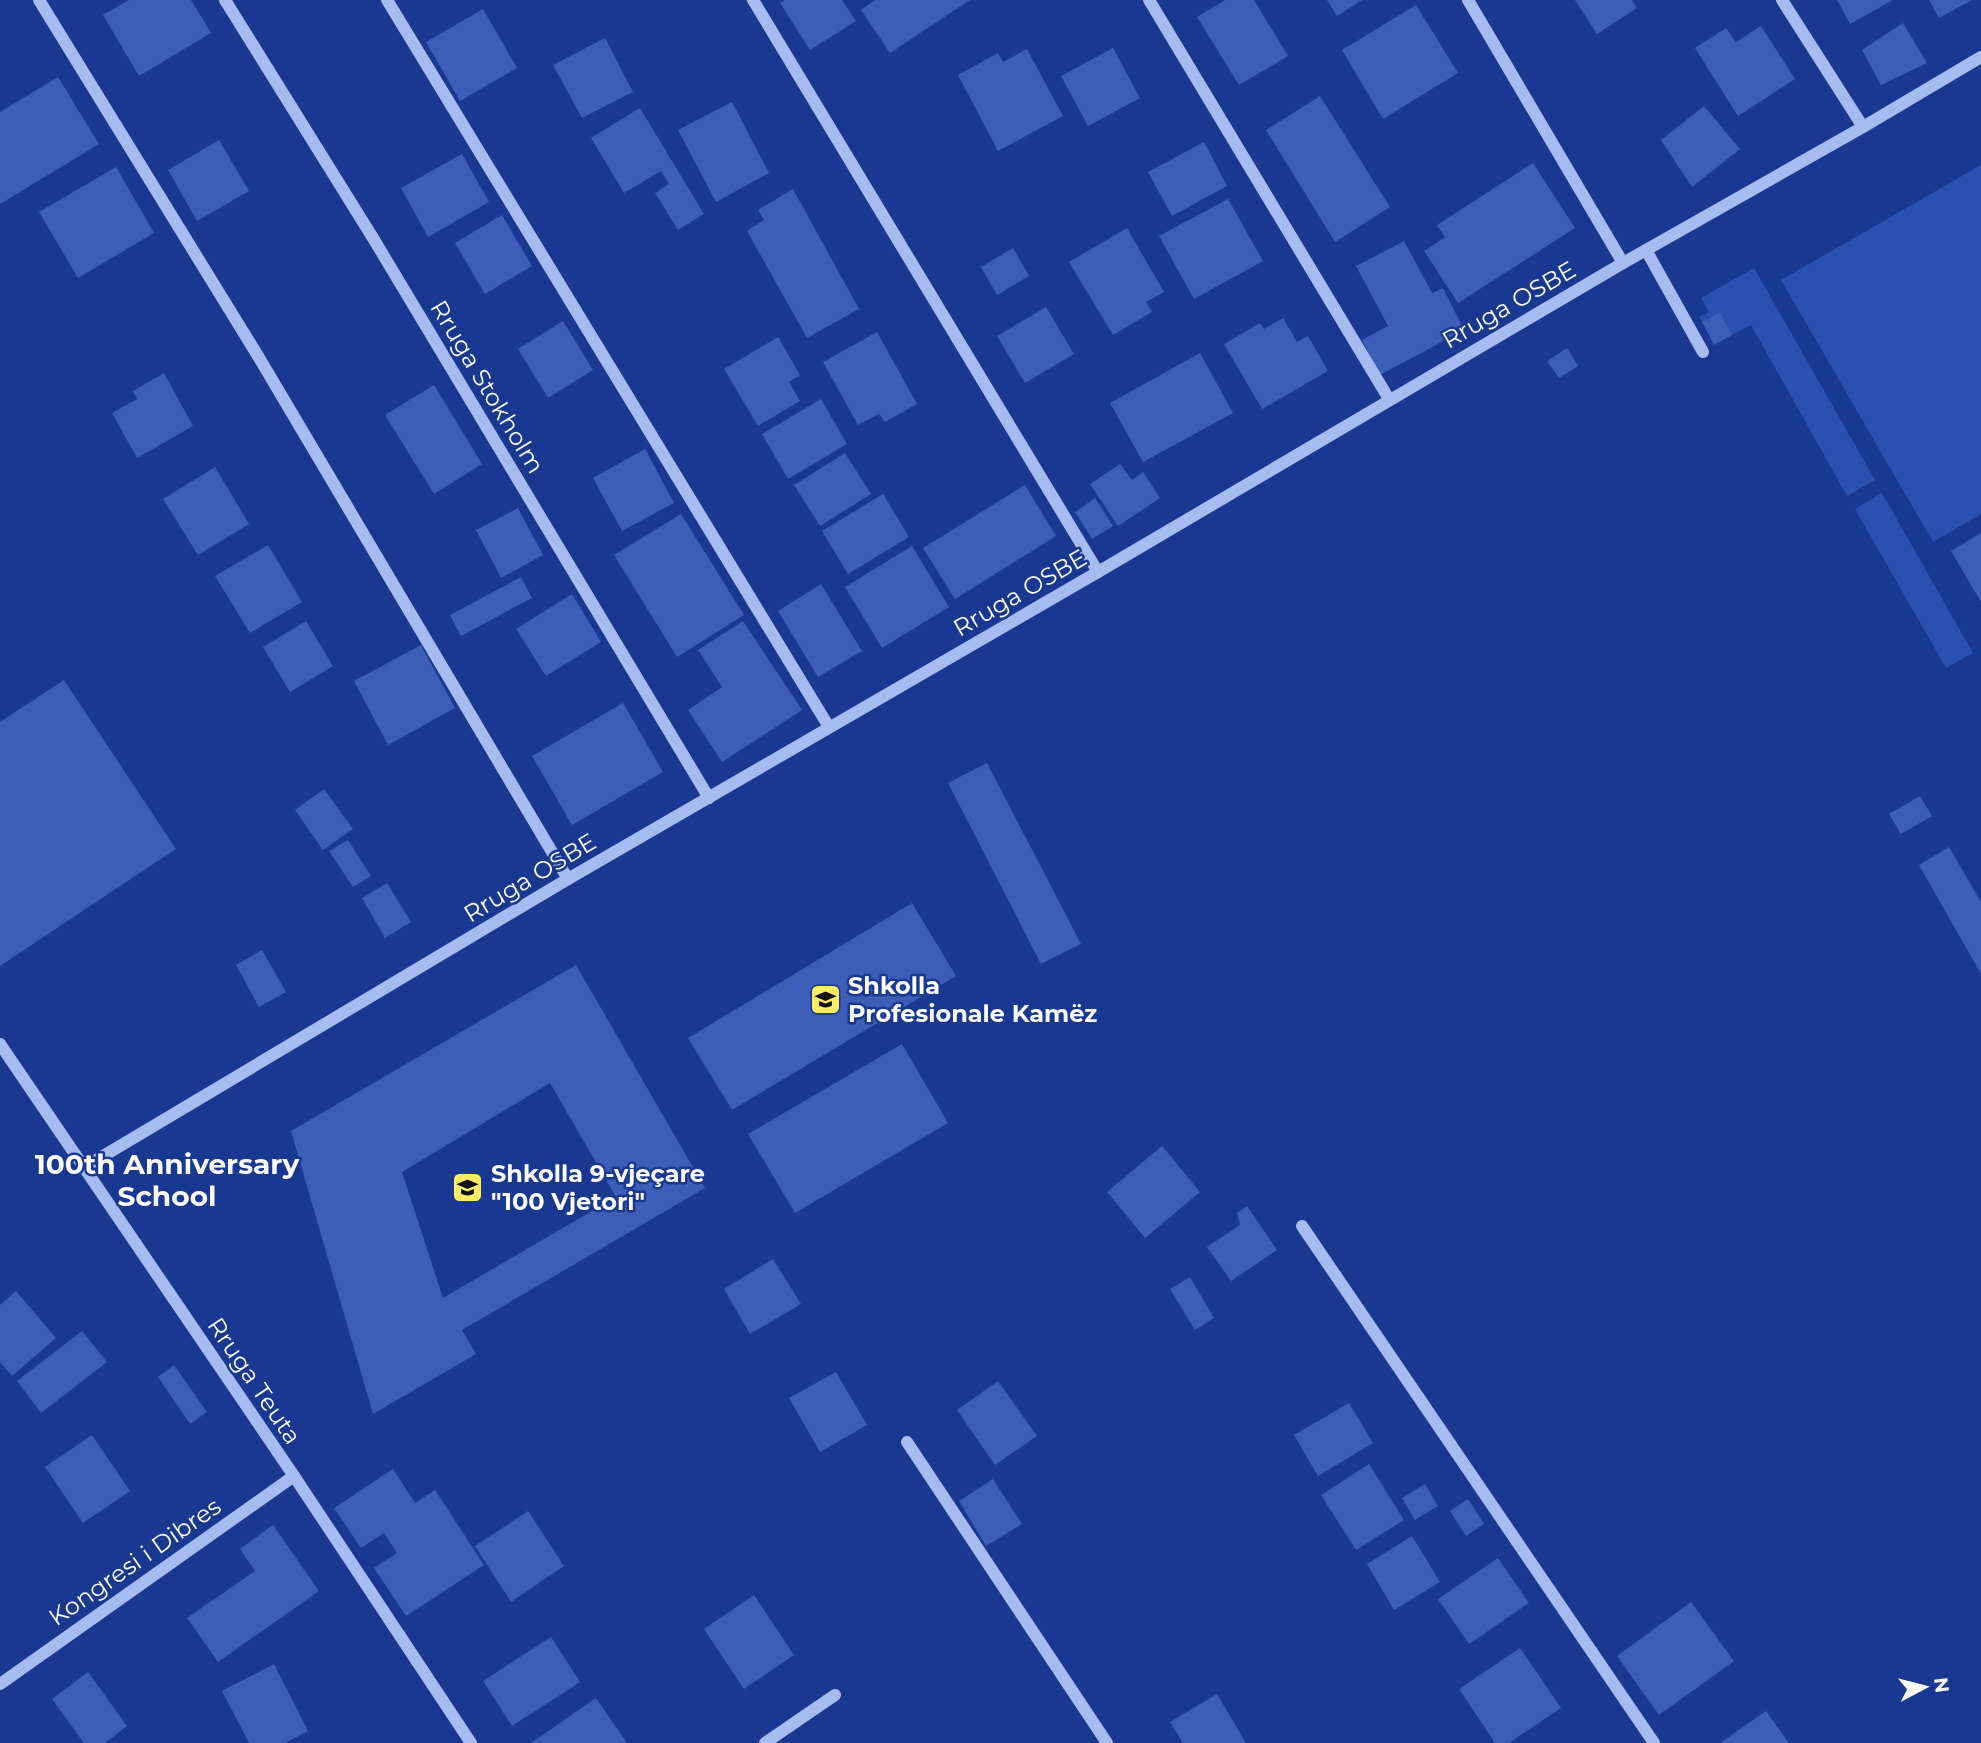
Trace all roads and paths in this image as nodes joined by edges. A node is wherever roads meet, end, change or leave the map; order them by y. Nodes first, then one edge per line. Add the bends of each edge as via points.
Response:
1 (39, 0) edge
2 (225, 0) edge
3 (387, 0) edge
4 (754, 0) edge
5 (1149, 0) edge
6 (1468, 0) edge
7 (1782, 0) edge
8 (1981, 57) edge
9 (1863, 127) junction
10 (1646, 250) junction
11 (1623, 263) junction
12 (1703, 352) dead end
13 (1389, 399) junction
14 (1098, 572) junction
15 (829, 727) junction
16 (709, 798) junction
17 (568, 879) junction
18 (0, 1044) edge
19 (83, 1168) junction
20 (1302, 1226) dead end
21 (906, 1442) dead end
22 (294, 1476) junction
23 (0, 1684) edge
24 (835, 1695) dead end
25 (471, 1743) edge
26 (765, 1743) edge
27 (1107, 1743) edge
28 (1654, 1743) edge

1 - 17 street via 265,368
2 - 16 street, Rruga Stokholm
3 - 15 street
4 - 14 street
5 - 13 street
6 - 11 street
7 - 9 street
8 - 9 street, Rruga OSBE
9 - 10 street, Rruga OSBE
10 - 11 street, Rruga OSBE
10 - 12 street
11 - 13 street, Rruga OSBE
13 - 14 street, Rruga OSBE
14 - 15 street, Rruga OSBE
15 - 16 street, Rruga OSBE
16 - 17 street, Rruga OSBE
17 - 19 street, Rruga OSBE
18 - 19 street, Rruga Teuta
19 - 22 street, Rruga Teuta
20 - 28 street
21 - 27 street
22 - 23 street, Kongresi i Dibres
22 - 25 street, Rruga Teuta
24 - 26 street

